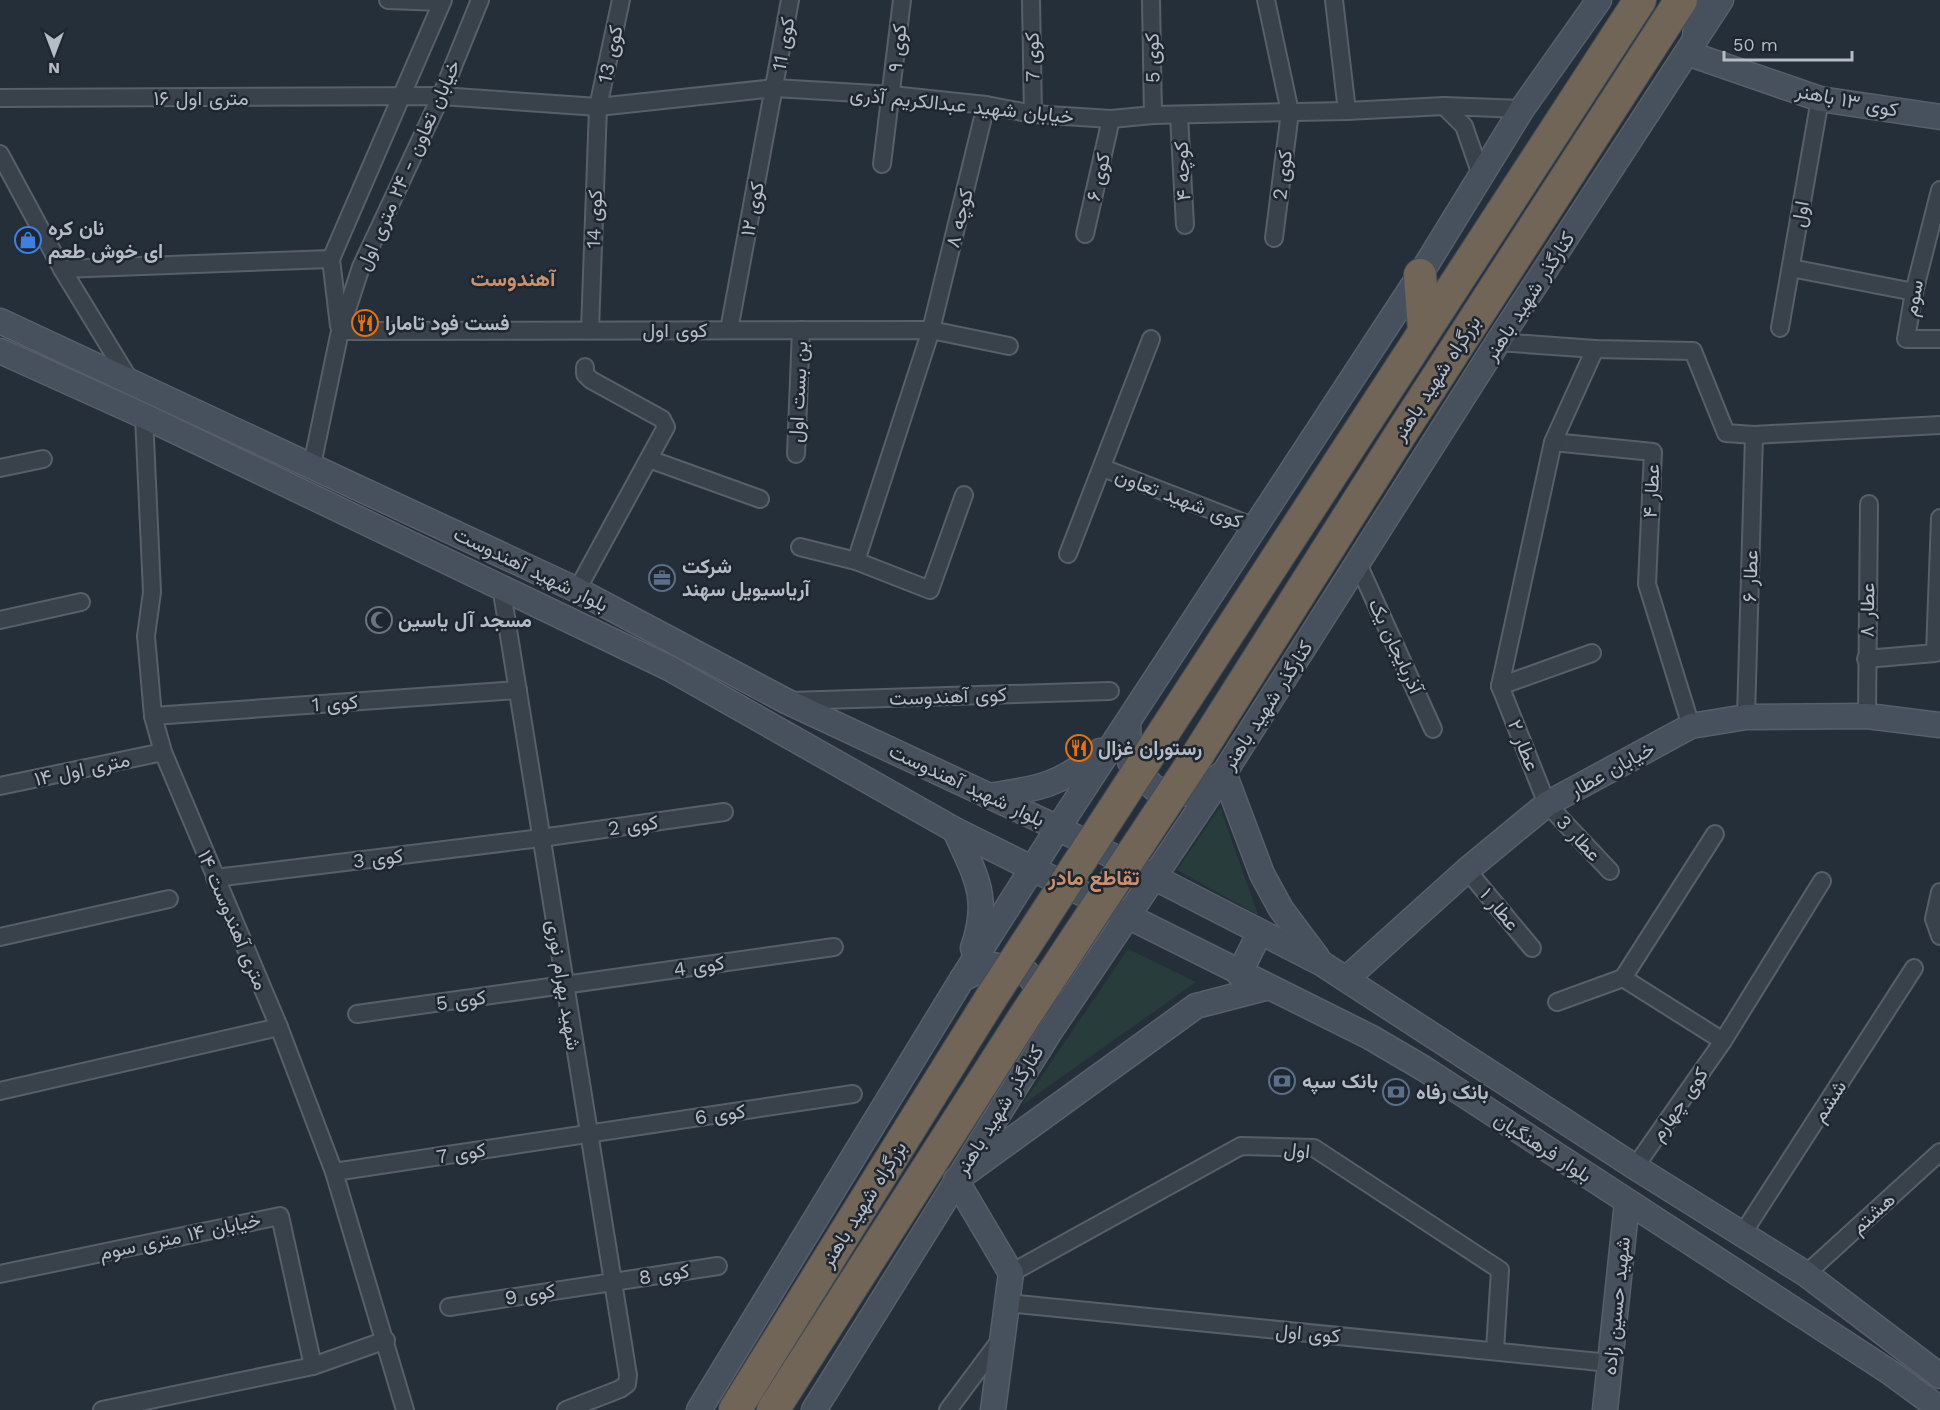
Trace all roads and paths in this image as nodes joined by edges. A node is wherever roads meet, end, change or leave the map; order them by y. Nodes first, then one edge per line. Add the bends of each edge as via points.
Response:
1 (388, 0) edge
2 (480, 0) edge
3 (621, 0) edge
4 (790, 0) edge
5 (902, 0) edge
6 (1031, 0) edge
7 (1151, 0) edge
8 (1266, 0) edge
9 (1334, 0) edge
10 (1599, 0) edge
11 (1640, 0) edge
12 (1681, 0) edge
13 (1698, 0) edge
14 (1721, 0) edge
15 (442, 1) edge
16 (1691, 48) junction
17 (775, 88) junction
18 (892, 95) junction
19 (441, 96) junction
20 (0, 98) edge
21 (403, 98) junction
22 (1820, 99) junction
23 (986, 105) junction
24 (1444, 106) junction
25 (598, 107) junction
26 (1522, 109) junction
27 (1347, 111) junction
28 (1290, 112) junction
29 (1033, 114) junction
30 (1153, 115) junction
31 (1179, 116) junction
32 (1940, 117) edge
33 (1111, 119) junction
34 (0, 154) edge
35 (882, 164) dead end
36 (1481, 175) junction
37 (1940, 190) edge
38 (1185, 225) dead end
39 (1085, 234) dead end
40 (1274, 238) dead end
41 (331, 259) junction
42 (1791, 268) junction
43 (62, 269) junction
44 (1420, 275) junction
45 (1914, 292) junction
46 (0, 321) edge
47 (1780, 328) dead end
48 (590, 330) junction
49 (729, 330) junction
50 (801, 330) junction
51 (931, 330) junction
52 (1424, 330) junction
53 (340, 331) junction
54 (1151, 339) dead end
55 (1940, 339) edge
56 (1498, 342) junction
57 (1009, 346) dead end
58 (1595, 349) junction
59 (0, 351) edge
60 (585, 367) dead end
61 (129, 379) junction
62 (144, 416) junction
63 (1940, 425) edge
64 (1754, 435) junction
65 (1553, 442) junction
66 (796, 454) dead end
67 (43, 459) dead end
68 (649, 459) junction
69 (312, 465) junction
70 (0, 468) edge
71 (1103, 468) junction
72 (964, 495) dead end
73 (760, 499) dead end
74 (1869, 504) dead end
75 (1940, 518) edge
76 (1255, 527) junction
77 (800, 547) dead end
78 (1068, 554) dead end
79 (856, 561) junction
80 (1358, 564) junction
81 (501, 586) junction
82 (577, 590) junction
83 (81, 602) dead end
84 (0, 620) edge
85 (682, 644) junction
86 (1592, 653) dead end
87 (1866, 659) junction
88 (669, 668) junction
89 (1500, 687) junction
90 (518, 690) junction
91 (1110, 691) dead end
92 (786, 701) junction
93 (153, 716) junction
94 (1867, 716) junction
95 (1746, 717) junction
96 (1128, 725) junction
97 (1940, 725) edge
98 (1691, 726) junction
99 (1433, 729) dead end
100 (164, 752) junction
101 (1224, 773) junction
102 (0, 786) edge
103 (988, 796) junction
104 (1547, 804) junction
105 (724, 812) dead end
106 (1058, 828) junction
107 (955, 830) junction
108 (1715, 834) dead end
109 (541, 838) junction
110 (1032, 869) junction
111 (1467, 870) junction
112 (1610, 871) dead end
113 (215, 878) junction
114 (1152, 878) junction
115 (1822, 880) dead end
116 (1940, 892) edge
117 (169, 899) dead end
118 (1127, 918) junction
119 (1260, 932) junction
120 (1940, 936) edge
121 (0, 937) edge
122 (834, 947) dead end
123 (1532, 948) dead end
124 (1321, 963) junction
125 (1914, 968) dead end
126 (1239, 974) junction
127 (1623, 978) junction
128 (962, 979) junction
129 (1346, 979) junction
130 (564, 985) junction
131 (1269, 987) junction
132 (1557, 1002) dead end
133 (357, 1014) dead end
134 (1036, 1026) junction
135 (279, 1027) junction
136 (1723, 1041) junction
137 (0, 1091) edge
138 (853, 1094) dead end
139 (587, 1133) junction
140 (1940, 1152) edge
141 (1635, 1167) junction
142 (334, 1172) junction
143 (956, 1180) junction
144 (1627, 1202) junction
145 (1743, 1233) junction
146 (718, 1266) dead end
147 (1011, 1273) junction
148 (0, 1274) edge
149 (1806, 1274) junction
150 (610, 1281) junction
151 (1007, 1304) junction
152 (449, 1307) dead end
153 (1001, 1339) junction
154 (386, 1340) junction
155 (1495, 1350) junction
156 (1610, 1363) junction
157 (313, 1366) junction
158 (1940, 1376) edge
159 (1938, 1409) edge
160 (102, 1410) edge
161 (405, 1410) edge
162 (566, 1410) edge
163 (699, 1410) edge
164 (735, 1410) edge
165 (773, 1410) edge
166 (814, 1410) edge
167 (948, 1410) edge
168 (993, 1410) edge
169 (1605, 1410) edge

1 - 15 street
2 - 19 street, خیابان تعاون - ۲۴ متری اول
3 - 25 street, کوی 13
4 - 17 street, کوی 11
5 - 18 street, کوی ۹
6 - 29 street, کوی 7
7 - 30 street, کوی 5
8 - 28 street, کوی 2
9 - 27 street
10 - 26 main road
11 - 52 highway, بزرگراه شهید باهنر
12 - 134 highway, بزرگراه شهید باهنر, bridge via 1195,759
13 - 16 main road
14 - 16 main road, کنارگذر شهید باهنر
15 - 21 street, خیابان تعاون - ۲۴ متری اول
16 - 22 main road, کوی ۱۳ باهنر
16 - 56 main road, کنارگذر شهید باهنر
17 - 18 street, خیابان شهید عبدالکریم آذری
17 - 25 street, خیابان شهید عبدالکریم آذری
17 - 49 street, کوی ۱۲
18 - 23 street, خیابان شهید عبدالکریم آذری
18 - 35 street, کوی ۹
19 - 21 street, خیابان شهید عبدالکریم آذری
19 - 25 street, خیابان شهید عبدالکریم آذری
19 - 53 street, خیابان تعاون - ۲۴ متری اول via 361,267
20 - 21 street, ۱۶ متری اول
21 - 41 street, خیابان تعاون - ۲۴ متری اول
22 - 32 main road, کوی ۱۳ باهنر
22 - 42 street, اول
23 - 29 street, خیابان شهید عبدالکریم آذری
23 - 51 street, کوچه ۸
24 - 26 street, خیابان شهید عبدالکریم آذری
24 - 27 street, خیابان شهید عبدالکریم آذری
24 - 36 street via 1464,126
25 - 48 street, کوی 14
26 - 36 main road
27 - 28 street, خیابان شهید عبدالکریم آذری
28 - 31 street, خیابان شهید عبدالکریم آذری
28 - 40 street, کوی 2
29 - 33 street, خیابان شهید عبدالکریم آذری
30 - 31 street, خیابان شهید عبدالکریم آذری
30 - 33 street, خیابان شهید عبدالکریم آذری
31 - 38 street, کوچه ۴
33 - 39 street, کوی ۶
34 - 43 street
36 - 44 main road
37 - 45 street, سوم
41 - 43 street
41 - 53 street, خیابان تعاون - ۲۴ متری اول
42 - 45 street
42 - 47 street, اول
43 - 61 street
44 - 52 highway
44 - 76 main road
45 - 55 street, سوم via 1906,339
46 - 61 main road, بلوار شهید آهندوست
48 - 49 street, کوی اول
48 - 53 street, کوی اول
49 - 50 street, کوی اول
50 - 51 street, کوی اول
50 - 66 street, بن بست اول
51 - 57 street, کوی اول
51 - 79 street, کوچه ۸
52 - 164 highway, بزرگراه شهید باهنر, bridge via 991,998
53 - 69 street, خیابان تعاون - ۲۴ متری اول
54 - 71 street
56 - 58 street
56 - 80 main road, کنارگذر شهید باهنر
58 - 64 street via 1693,351 1726,433
58 - 65 street
59 - 62 main road, بلوار شهید آهندوست
60 - 68 street via 591,380 662,419 666,427
61 - 69 main road, بلوار شهید آهندوست
62 - 81 main road, بلوار شهید آهندوست
62 - 93 street, ۱۴ متری آهندوست via 152,592 146,636
63 - 64 street
64 - 95 street, عطار ۶
65 - 89 street
65 - 98 street, عطار ۴ via 1653,452 1647,584
67 - 70 street
68 - 73 street
68 - 82 street
69 - 82 main road, بلوار شهید آهندوست
71 - 76 street, کوی شهید تعاون
71 - 78 street
72 - 79 street via 930,590
74 - 87 street, عطار ۸
75 - 87 street via 1935,653
76 - 96 main road
77 - 79 street
80 - 99 street, آذربایجان یک
80 - 101 main road, کنارگذر شهید باهنر
81 - 88 main road, بلوار شهید آهندوست
81 - 90 street, شهید بهرام نوری
82 - 85 main road, بلوار شهید آهندوست
83 - 84 street
85 - 88 main road
85 - 92 main road, بلوار شهید آهندوست
86 - 89 street
87 - 94 street, عطار ۸
88 - 107 main road, بلوار شهید آهندوست
89 - 104 street, عطار ۲
90 - 93 street, کوی 1
90 - 109 street, شهید بهرام نوری
91 - 92 street, کوی آهندوست
92 - 103 main road, بلوار شهید آهندوست
93 - 100 street, ۱۴ متری آهندوست
94 - 95 main road, خیابان عطار
94 - 97 main road, خیابان عطار
95 - 98 main road, خیابان عطار
96 - 101 main road via 1130,762 1155,789 1192,794
96 - 103 main road via 1077,772 1028,791
96 - 106 main road
98 - 104 main road, خیابان عطار
100 - 102 street, ۱۴ متری اول
100 - 113 street, ۱۴ متری آهندوست
101 - 114 main road, کنارگذر شهید باهنر
101 - 124 main road via 1262,874 1281,909
103 - 106 main road, بلوار شهید آهندوست
104 - 111 main road, خیابان عطار
104 - 112 street, عطار 3
105 - 109 street, کوی 2
106 - 110 main road
106 - 114 main road, بلوار شهید آهندوست
107 - 110 main road, بلوار شهید آهندوست
107 - 128 main road via 979,883 981,924
108 - 127 street
109 - 113 street, کوی 3
109 - 130 street, شهید بهرام نوری
110 - 118 main road, بلوار شهید آهندوست
110 - 128 main road
111 - 123 street, عطار ۱
111 - 129 main road, خیابان عطار
113 - 135 street, ۱۴ متری آهندوست
114 - 118 main road, کنارگذر شهید باهنر
114 - 119 main road, بلوار فرهنگیان
115 - 136 street, کوی چهارم
116 - 120 street via 1934,919
117 - 121 street
118 - 126 main road, بلوار فرهنگیان
118 - 134 main road, کنارگذر شهید باهنر
119 - 124 main road, بلوار فرهنگیان
119 - 126 main road
122 - 130 street, کوی 4
124 - 129 main road, بلوار فرهنگیان
125 - 145 street, ششم
126 - 131 main road, بلوار فرهنگیان
127 - 132 street
127 - 136 street
128 - 134 main road via 993,965 1026,972 1047,999
128 - 163 main road
129 - 141 main road, بلوار فرهنگیان
130 - 133 street, کوی 5
130 - 139 street, شهید بهرام نوری
131 - 143 main road via 1196,1006
131 - 144 main road, بلوار فرهنگیان via 1423,1068
134 - 143 main road, کنارگذر شهید باهنر
134 - 165 highway, بزرگراه شهید باهنر
135 - 137 street
135 - 142 street, ۱۴ متری آهندوست
136 - 141 street, کوی چهارم
138 - 139 street, کوی 6
139 - 142 street, کوی 7
139 - 150 street, شهید بهرام نوری
140 - 149 street, هشتم
141 - 145 main road, بلوار فرهنگیان
142 - 154 street, ۱۴ متری آهندوست
143 - 147 main road
143 - 166 main road, کنارگذر شهید باهنر
144 - 156 main road, شهید حسین زاده
144 - 159 main road, بلوار فرهنگیان via 1892,1373
145 - 149 main road, بلوار فرهنگیان
146 - 150 street, کوی 8
147 - 151 main road
147 - 155 street, اول via 1241,1146 1314,1148 1500,1270
148 - 157 street, خیابان ۱۴ متری سوم via 280,1216
149 - 158 main road, بلوار فرهنگیان
150 - 152 street, کوی 9
150 - 162 street, شهید بهرام نوری via 627,1384
151 - 153 main road
151 - 155 street, کوی اول
153 - 167 street
153 - 168 main road
154 - 157 street
154 - 161 street, ۱۴ متری آهندوست
155 - 156 street, کوی اول
156 - 169 main road, شهید حسین زاده
157 - 160 street

